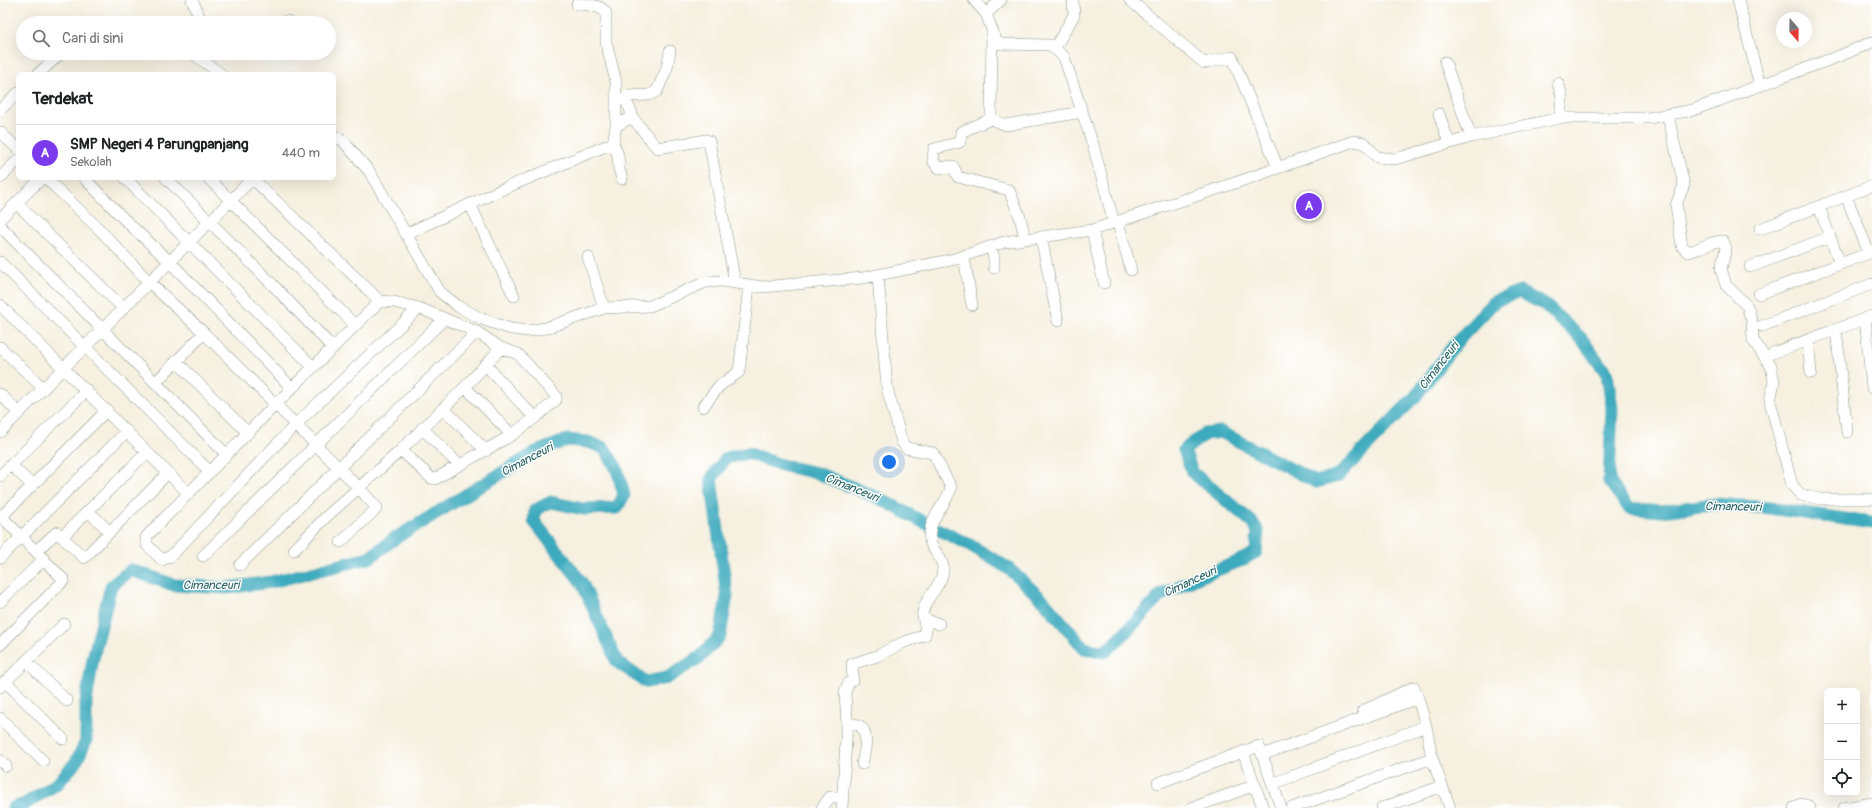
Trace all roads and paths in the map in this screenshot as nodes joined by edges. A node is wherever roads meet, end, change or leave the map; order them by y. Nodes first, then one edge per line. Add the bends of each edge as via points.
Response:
1 (192, 0) edge
2 (974, 0) edge
3 (1001, 0) edge
4 (1073, 0) edge
5 (1130, 0) edge
6 (1738, 0) edge
7 (577, 4) dead end
8 (986, 14) junction
9 (199, 16) edge
10 (992, 27) junction
11 (1872, 42) edge
12 (1055, 48) junction
13 (670, 51) dead end
14 (53, 60) edge
15 (206, 60) edge
16 (1445, 62) dead end
17 (40, 72) edge
18 (219, 72) edge
19 (1558, 83) dead end
20 (1760, 86) junction
21 (16, 95) edge
22 (0, 110) edge
23 (1082, 112) junction
24 (1439, 114) dead end
25 (1668, 116) junction
26 (632, 118) junction
27 (1560, 118) junction
28 (991, 119) junction
29 (616, 126) junction
30 (0, 132) edge
31 (1471, 136) junction
32 (336, 137) edge
33 (613, 143) junction
34 (1449, 143) junction
35 (16, 148) edge
36 (16, 162) edge
37 (1278, 168) junction
38 (0, 178) edge
39 (622, 179) dead end
40 (40, 180) edge
41 (48, 180) edge
42 (88, 180) edge
43 (127, 180) edge
44 (168, 180) edge
45 (210, 180) edge
46 (250, 180) edge
47 (254, 180) edge
48 (1872, 186) edge
49 (1846, 196) junction
50 (230, 200) junction
51 (16, 203) junction
52 (470, 204) junction
53 (1819, 207) junction
54 (0, 219) edge
55 (210, 221) junction
56 (1116, 222) junction
57 (0, 226) edge
58 (1760, 229) dead end
59 (1092, 230) junction
60 (406, 234) junction
61 (1041, 236) junction
62 (1830, 237) junction
63 (1025, 238) junction
64 (190, 243) junction
65 (991, 247) junction
66 (1870, 252) edge
67 (588, 257) dead end
68 (964, 257) junction
69 (0, 262) edge
70 (170, 262) junction
71 (1840, 264) junction
72 (1750, 267) dead end
73 (994, 268) dead end
74 (1131, 270) dead end
75 (878, 276) junction
76 (149, 282) junction
77 (735, 282) junction
78 (1104, 283) dead end
79 (1872, 284) edge
80 (749, 286) junction
81 (1758, 294) dead end
82 (514, 296) dead end
83 (380, 301) junction
84 (0, 305) edge
85 (972, 305) dead end
86 (123, 308) junction
87 (419, 308) junction
88 (604, 308) junction
89 (1868, 317) edge
90 (444, 319) junction
91 (1058, 321) dead end
92 (355, 325) junction
93 (1762, 326) dead end
94 (102, 329) junction
95 (1836, 329) junction
96 (477, 332) junction
97 (204, 333) junction
98 (1808, 340) junction
99 (84, 346) junction
100 (0, 347) edge
101 (333, 348) junction
102 (501, 348) junction
103 (1870, 348) edge
104 (1773, 353) dead end
105 (176, 361) junction
106 (486, 365) junction
107 (313, 367) junction
108 (64, 368) junction
109 (1811, 373) dead end
110 (156, 382) junction
111 (1872, 382) edge
112 (465, 387) junction
113 (43, 388) junction
114 (292, 388) junction
115 (86, 390) junction
116 (0, 394) edge
117 (275, 405) junction
118 (703, 407) dead end
119 (443, 408) junction
120 (107, 410) junction
121 (19, 412) junction
122 (536, 417) junction
123 (295, 425) junction
124 (422, 428) junction
125 (127, 431) junction
126 (0, 432) edge
127 (1847, 432) dead end
128 (248, 433) junction
129 (512, 435) junction
130 (316, 446) junction
131 (401, 450) junction
132 (486, 451) junction
133 (147, 452) junction
134 (227, 455) junction
135 (11, 465) junction
136 (459, 465) junction
137 (339, 469) junction
138 (210, 472) junction
139 (168, 473) junction
140 (0, 476) edge
141 (32, 485) junction
142 (359, 488) junction
143 (189, 494) junction
144 (1872, 499) edge
145 (88, 511) junction
146 (0, 516) edge
147 (110, 532) junction
148 (21, 536) junction
149 (62, 537) junction
150 (340, 542) dead end
151 (294, 550) dead end
152 (40, 555) junction
153 (203, 556) dead end
154 (0, 558) edge
155 (240, 565) dead end
156 (0, 602) edge
157 (924, 619) junction
158 (64, 624) dead end
159 (939, 624) dead end
160 (0, 645) edge
161 (26, 661) junction
162 (3, 684) edge
163 (67, 700) dead end
164 (2, 723) edge
165 (848, 723) junction
166 (1426, 726) junction
167 (63, 739) dead end
168 (1243, 752) junction
169 (1262, 755) junction
170 (1432, 758) junction
171 (43, 762) dead end
172 (862, 764) dead end
173 (1158, 783) dead end
174 (1272, 784) junction
175 (1255, 785) junction
176 (1442, 786) junction
177 (842, 803) edge
178 (1872, 803) edge
179 (822, 808) edge
180 (1192, 808) edge
181 (1263, 808) edge
182 (1281, 808) edge
183 (1292, 808) edge
184 (1382, 808) edge
185 (1450, 808) edge
186 (1794, 808) edge
187 (1810, 808) edge
188 (1844, 808) edge

1 - 9 street
2 - 8 street
3 - 8 street
4 - 12 street via 1074,15
5 - 37 street via 1204,63 1232,57
6 - 20 street
7 - 29 street via 604,9 606,13 606,42 616,82
8 - 10 street
10 - 12 street via 996,40 1003,44 1050,45
10 - 28 street
11 - 20 street
12 - 23 street via 1064,58
13 - 26 street via 667,68 656,91 649,95 626,97
14 - 17 street
15 - 18 street
16 - 31 street
19 - 27 street via 1562,97
20 - 25 street via 1693,110
21 - 22 street
23 - 28 street via 1006,125
23 - 56 street
24 - 34 street
25 - 27 street
25 - 144 street via 1684,185 1676,205 1682,246 1688,252 1716,241 1723,241 1726,248 1721,269 1726,285 1747,306 1752,321 1753,340 1772,366 1774,382 1770,400 1792,485 1801,495 1820,499
26 - 29 street
26 - 77 street via 657,148 709,141
27 - 31 street
28 - 63 street via 961,132 960,142 934,149 933,161 939,168 953,166 958,177 1009,190
29 - 33 street
30 - 35 street
31 - 34 street
32 - 60 street via 343,141 369,171
33 - 39 street
33 - 52 street
34 - 37 street via 1395,159 1385,159 1377,157 1364,143 1354,141
36 - 38 street
37 - 56 street
40 - 51 street
41 - 76 street
42 - 70 street via 126,221
43 - 64 street
44 - 55 street
45 - 50 street
46 - 50 street
47 - 83 street
48 - 49 street
49 - 53 street
49 - 66 street
50 - 55 street
50 - 92 street
51 - 54 street
51 - 86 street
52 - 60 street
52 - 82 street
53 - 58 street
53 - 62 street
55 - 64 street
55 - 101 street
56 - 59 street
56 - 74 street
57 - 94 street
59 - 61 street
59 - 78 street
60 - 88 street via 440,292 459,307 482,319 511,329 528,331 546,328
61 - 63 street
61 - 91 street
62 - 71 street
62 - 72 street
63 - 65 street
64 - 70 street
64 - 107 street
65 - 68 street
65 - 73 street
66 - 71 street
67 - 88 street
68 - 75 street
68 - 85 street
69 - 99 street
70 - 76 street
70 - 114 street
71 - 81 street
75 - 80 street via 781,286
75 - 157 street via 886,388 902,442 906,448 933,453 951,487 930,531 931,546 940,559 943,574 923,610
76 - 86 street
76 - 97 street
77 - 80 street
77 - 88 street via 702,283 650,306
79 - 93 street
80 - 118 street via 739,372 719,386
83 - 87 street
83 - 92 street
84 - 108 street
86 - 94 street
87 - 90 street
87 - 123 street
89 - 95 street
89 - 103 street
90 - 96 street
90 - 130 street
92 - 101 street
94 - 99 street
94 - 110 street
95 - 98 street
95 - 127 street
96 - 102 street
96 - 137 street
97 - 105 street
97 - 117 street
98 - 104 street
98 - 109 street
99 - 108 street
99 - 138 street
100 - 113 street
101 - 107 street
102 - 106 street
102 - 122 street via 518,354 556,396 556,400
103 - 111 street
105 - 110 street
105 - 128 street
106 - 112 street
106 - 122 street
107 - 114 street
108 - 113 street
108 - 115 street
110 - 134 street
112 - 119 street
112 - 129 street
113 - 121 street
114 - 117 street
115 - 120 street
115 - 135 street
116 - 121 street
117 - 123 street
117 - 128 street
119 - 124 street
119 - 132 street
120 - 125 street
120 - 141 street
121 - 126 street
122 - 129 street
123 - 130 street
123 - 143 street via 170,556 162,560 147,545 145,539
124 - 131 street
124 - 136 street
125 - 133 street
125 - 148 street
128 - 134 street
129 - 132 street
130 - 137 street
130 - 153 street
131 - 136 street via 434,479
131 - 142 street
132 - 136 street
133 - 139 street
133 - 145 street
134 - 138 street
135 - 140 street
135 - 141 street
137 - 142 street
137 - 155 street
138 - 143 street
139 - 143 street
139 - 147 street
141 - 146 street
142 - 150 street via 377,510
142 - 151 street
145 - 147 street
145 - 149 street
146 - 148 street
147 - 149 street via 84,558
148 - 152 street
148 - 154 street
149 - 152 street via 57,532
152 - 156 street
152 - 160 street via 64,580
157 - 159 street
157 - 165 street via 926,631 923,637 853,663 853,679 845,693
158 - 161 street
161 - 162 street
161 - 163 street
162 - 167 street
164 - 171 street
165 - 172 street via 858,725 864,732
165 - 177 street
166 - 169 street via 1418,698
166 - 170 street
166 - 174 street
168 - 169 street via 1258,746
168 - 173 street
168 - 175 street
169 - 174 street
170 - 176 street
170 - 183 street
174 - 182 street
175 - 180 street
175 - 181 street
176 - 184 street
176 - 185 street
177 - 179 street via 830,797
178 - 188 street
186 - 187 street via 1801,804

